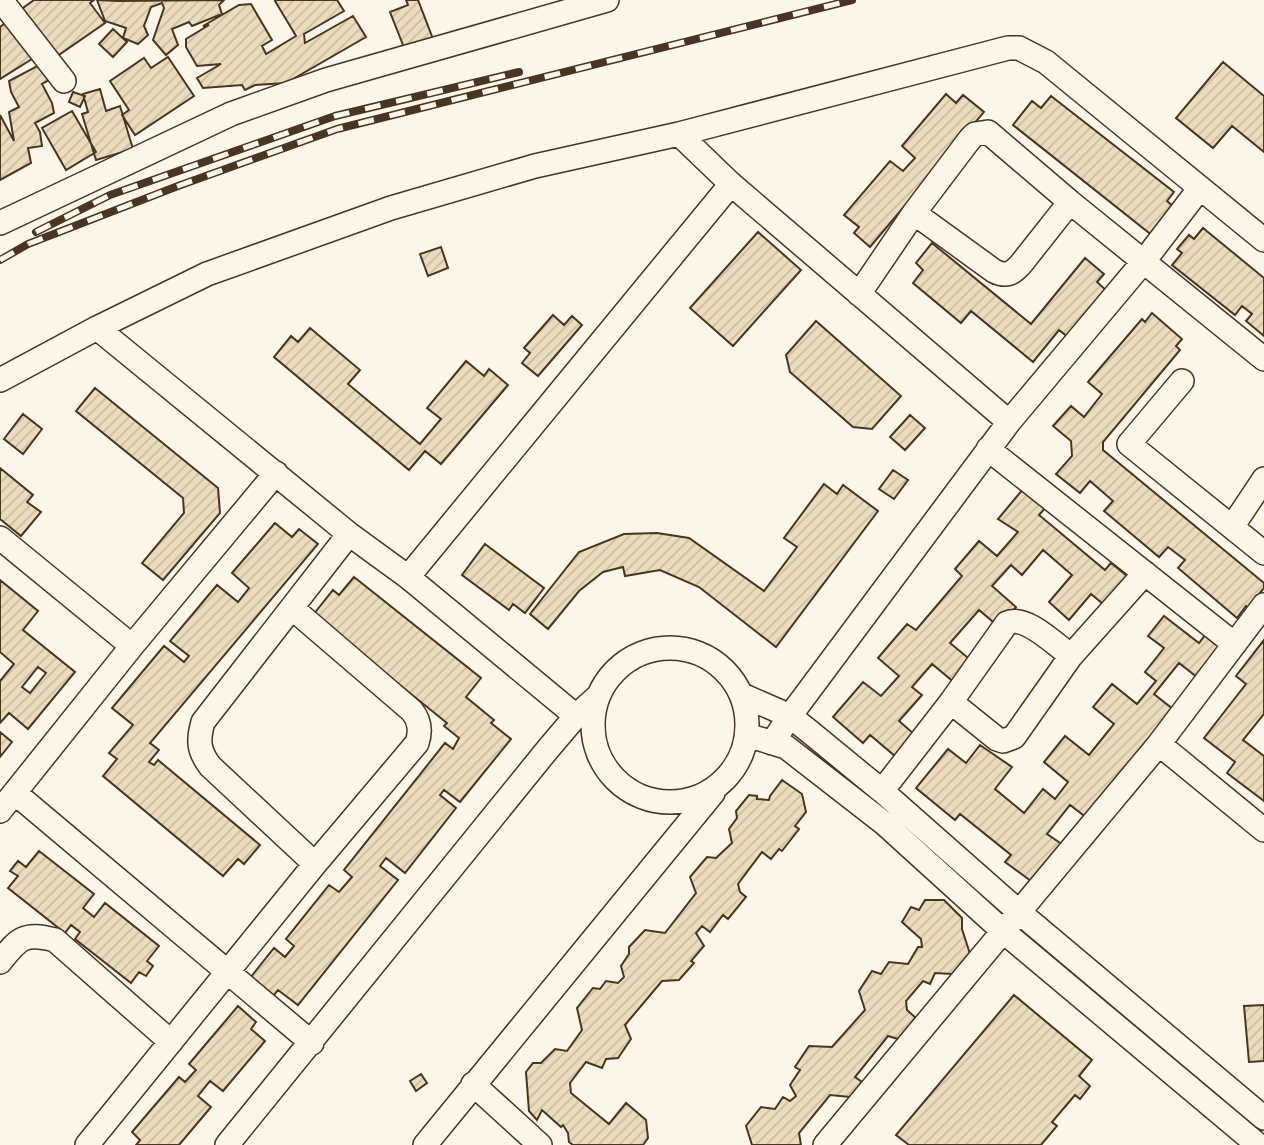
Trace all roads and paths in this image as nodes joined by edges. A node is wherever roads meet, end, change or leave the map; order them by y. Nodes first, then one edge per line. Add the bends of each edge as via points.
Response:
1 (1, 0) edge
2 (607, 0) edge
3 (64, 80) dead end
4 (679, 134) junction
5 (731, 184) junction
6 (1200, 188) junction
7 (1070, 202) junction
8 (914, 213) junction
9 (0, 223) edge
10 (1264, 240) edge
11 (1144, 261) junction
12 (859, 294) junction
13 (97, 328) junction
14 (1264, 359) edge
15 (0, 380) edge
16 (1182, 381) dead end
17 (1009, 422) junction
18 (988, 449) junction
19 (276, 473) junction
20 (1264, 480) edge
21 (1232, 527) junction
22 (349, 534) junction
23 (0, 538) edge
24 (1264, 554) edge
25 (1146, 573) junction
26 (408, 577) junction
27 (1264, 605) edge
28 (292, 608) junction
29 (1233, 643) junction
30 (132, 646) junction
31 (1071, 656) junction
32 (742, 695) junction
33 (598, 696) junction
34 (950, 702) junction
35 (576, 716) junction
36 (790, 716) junction
37 (747, 735) junction
38 (772, 743) junction
39 (1159, 744) junction
40 (718, 787) junction
41 (882, 791) junction
42 (15, 793) junction
43 (0, 811) edge
44 (1264, 830) edge
45 (315, 864) junction
46 (1019, 912) junction
47 (1004, 932) junction
48 (0, 962) edge
49 (226, 972) junction
50 (171, 1042) junction
51 (312, 1043) junction
52 (473, 1084) junction
53 (1264, 1118) edge
54 (832, 1143) edge
55 (87, 1145) edge
56 (228, 1145) edge
57 (425, 1145) edge
58 (540, 1145) edge
59 (1258, 1145) edge

1 - 3 street
2 - 9 street via 326,80 231,114
4 - 5 street
4 - 6 street via 1020,48 1046,62
4 - 13 street via 535,166 391,208 207,274
5 - 12 street
5 - 26 street
6 - 10 street
6 - 11 street
7 - 8 street via 1007,275 994,271
7 - 8 street via 988,132 981,132
7 - 11 street
8 - 12 street
11 - 14 street
11 - 17 street
12 - 17 street
13 - 15 street
13 - 19 street
16 - 21 street via 1129,444
17 - 18 street
18 - 25 street
18 - 36 street
19 - 22 street
19 - 30 street
20 - 21 street
21 - 24 street
22 - 26 street
22 - 28 street
23 - 30 street
25 - 29 street
25 - 31 street
26 - 35 street
27 - 29 street
28 - 45 street via 203,722 198,743 210,766
28 - 45 street via 412,711 419,728 417,743
29 - 39 street
30 - 42 street
31 - 34 street via 1027,624 1010,621
31 - 34 street via 1008,740 997,738
32 - 33 street via 727,673 707,657 682,649 656,649 632,657 611,674
32 - 36 street
32 - 37 street
33 - 35 street
33 - 40 street via 592,721 595,746 606,769 624,788 647,800 672,803
34 - 41 street
35 - 51 street
36 - 38 street
36 - 41 street
37 - 38 street
37 - 40 street via 734,770
38 - 47 street via 786,747 884,824
39 - 44 street
39 - 46 street
40 - 52 street
41 - 46 street
42 - 43 street
42 - 49 street
45 - 49 street
46 - 47 street
46 - 53 street
47 - 54 street
47 - 59 street
48 - 50 street via 17,941 28,936 55,940
49 - 50 street
49 - 51 street
50 - 55 street
51 - 56 street
52 - 57 street
52 - 58 street

